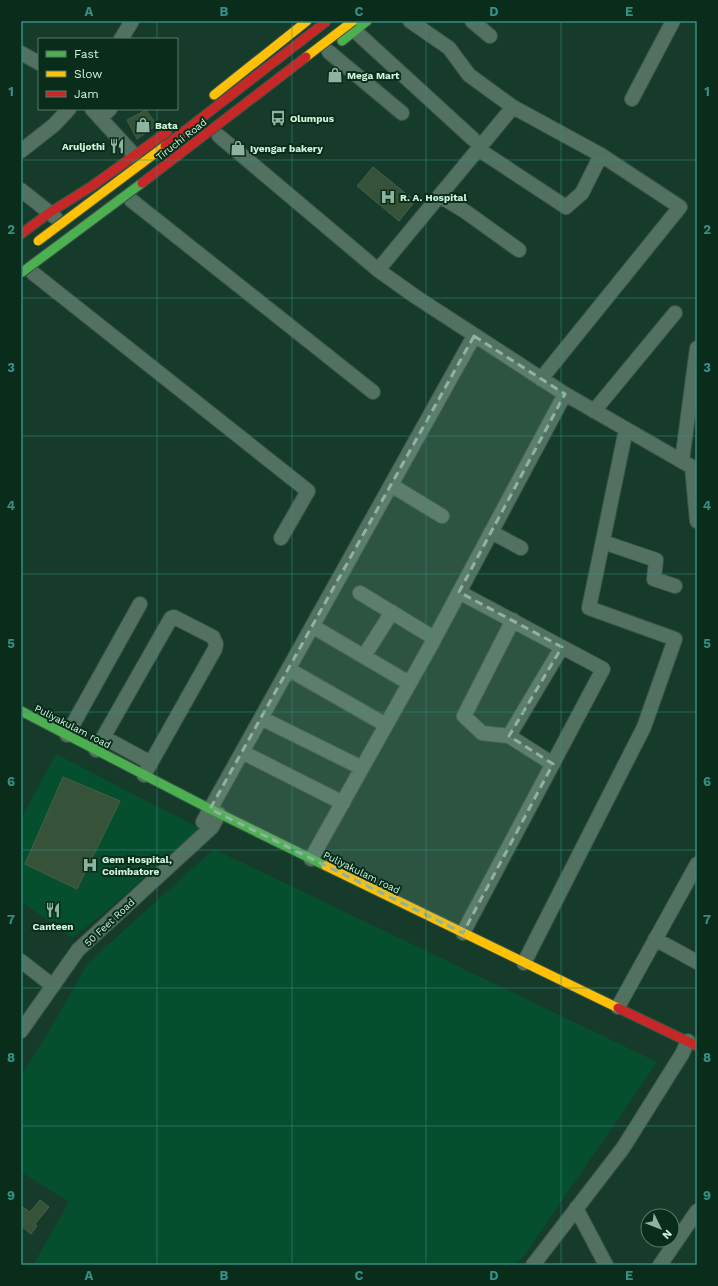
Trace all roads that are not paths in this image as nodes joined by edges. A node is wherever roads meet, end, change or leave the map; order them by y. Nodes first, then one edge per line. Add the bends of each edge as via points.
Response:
1 (132, 21) edge
2 (307, 21) edge
3 (327, 21) edge
4 (367, 21) edge
5 (410, 21) edge
6 (472, 21) edge
7 (673, 21) edge
8 (354, 26) edge
9 (490, 36) dead end
10 (122, 38) edge
11 (21, 53) edge
12 (326, 54) joint
13 (38, 62) edge
14 (632, 99) dead end
15 (205, 103) dead end
16 (513, 107) junction
17 (68, 110) edge
18 (101, 112) edge
19 (402, 113) dead end
20 (175, 126) dead end
21 (222, 133) joint
22 (476, 144) junction
23 (21, 151) edge
24 (601, 155) junction
25 (135, 156) junction
26 (21, 190) edge
27 (440, 196) junction
28 (131, 200) junction
29 (49, 213) junction
30 (21, 234) edge
31 (80, 237) junction
32 (34, 244) dead end
33 (519, 250) dead end
34 (378, 270) junction
35 (27, 273) edge
36 (21, 282) edge
37 (675, 313) dead end
38 (474, 336) junction
39 (697, 348) edge
40 (541, 379) junction
41 (373, 392) dead end
42 (565, 394) junction
43 (594, 411) junction
44 (693, 417) edge
45 (626, 429) junction
46 (682, 461) junction
47 (391, 485) junction
48 (442, 516) dead end
49 (697, 521) edge
50 (491, 532) junction
51 (281, 538) dead end
52 (603, 542) junction
53 (521, 548) dead end
54 (675, 586) dead end
55 (459, 592) junction
56 (360, 593) dead end
57 (140, 604) dead end
58 (392, 612) junction
59 (513, 620) junction
60 (312, 626) junction
61 (434, 638) junction
62 (562, 646) junction
63 (364, 656) junction
64 (288, 669) junction
65 (409, 683) junction
66 (21, 711) edge
67 (261, 718) junction
68 (386, 725) junction
69 (66, 735) junction
70 (509, 736) junction
71 (103, 737) junction
72 (96, 750) junction
73 (242, 752) junction
74 (151, 762) junction
75 (553, 764) junction
76 (362, 768) junction
77 (144, 776) junction
78 (342, 803) junction
79 (214, 812) junction
80 (311, 859) junction
81 (697, 864) edge
82 (463, 933) junction
83 (656, 939) junction
84 (21, 961) edge
85 (697, 962) edge
86 (524, 963) junction
87 (53, 986) junction
88 (618, 1007) junction
89 (21, 1031) edge
90 (687, 1050) edge
91 (576, 1208) junction
92 (697, 1212) edge
93 (533, 1265) edge
94 (606, 1265) edge
95 (660, 1265) edge

1 - 10 street
2 - 15 main road
3 - 32 main road, Tiruchi Road, bridge
4 - 8 main road
5 - 16 street via 449,48 470,74
6 - 9 street
7 - 14 street
8 - 12 main road
8 - 22 street
8 - 35 main road, Tiruchi Road, bridge via 137,187
11 - 13 street
12 - 19 street
16 - 22 street
16 - 24 street
17 - 23 street
18 - 25 street
20 - 25 main road
21 - 28 main road
21 - 34 street
22 - 24 street via 566,207 582,193
22 - 27 street
24 - 40 street via 680,207
25 - 29 main road
26 - 29 street
27 - 33 street
27 - 34 street
28 - 31 main road
28 - 41 street
29 - 30 main road
29 - 31 street
31 - 35 main road
34 - 38 street
35 - 36 main road
35 - 51 street via 308,491
37 - 43 street
38 - 40 street
38 - 47 street, 50 Feet Road
39 - 44 street
40 - 42 street
42 - 43 street
42 - 50 street
43 - 45 street
44 - 46 street
45 - 46 street
45 - 52 street
46 - 49 street via 692,467
47 - 48 street
47 - 60 street, 50 Feet Road
50 - 53 street
50 - 55 street
52 - 54 street via 656,560 654,579
52 - 86 street via 589,608 675,639 644,727
55 - 59 street
55 - 61 street
56 - 58 street
57 - 69 street
58 - 61 street
58 - 63 street
59 - 62 street
59 - 70 street via 464,716 482,733
60 - 63 street
60 - 64 street, 50 Feet Road
61 - 65 street
62 - 70 street
62 - 75 street via 603,669
63 - 65 street
64 - 67 street, 50 Feet Road
64 - 68 street
65 - 68 street
66 - 69 main road, Puliyakulam road
67 - 73 street, 50 Feet Road
67 - 76 street
68 - 76 street
69 - 72 main road, Puliyakulam road
70 - 75 street
71 - 72 street
71 - 74 street
71 - 74 street via 170,618 174,617 213,638 216,644
72 - 77 main road, Puliyakulam road
73 - 78 street
73 - 79 street, 50 Feet Road
74 - 77 street
75 - 82 street
76 - 78 street
77 - 79 main road, Puliyakulam road
78 - 80 street
79 - 80 main road, Puliyakulam road
79 - 87 street, 50 Feet Road via 208,824 78,950
80 - 82 main road, Puliyakulam road
81 - 83 street
82 - 86 main road, Puliyakulam road
83 - 85 street
83 - 88 street
84 - 87 street
86 - 88 main road, Puliyakulam road
87 - 89 street, 50 Feet Road
88 - 90 main road, Puliyakulam road
90 - 91 street via 623,1148
91 - 93 street
91 - 94 street
92 - 95 street

